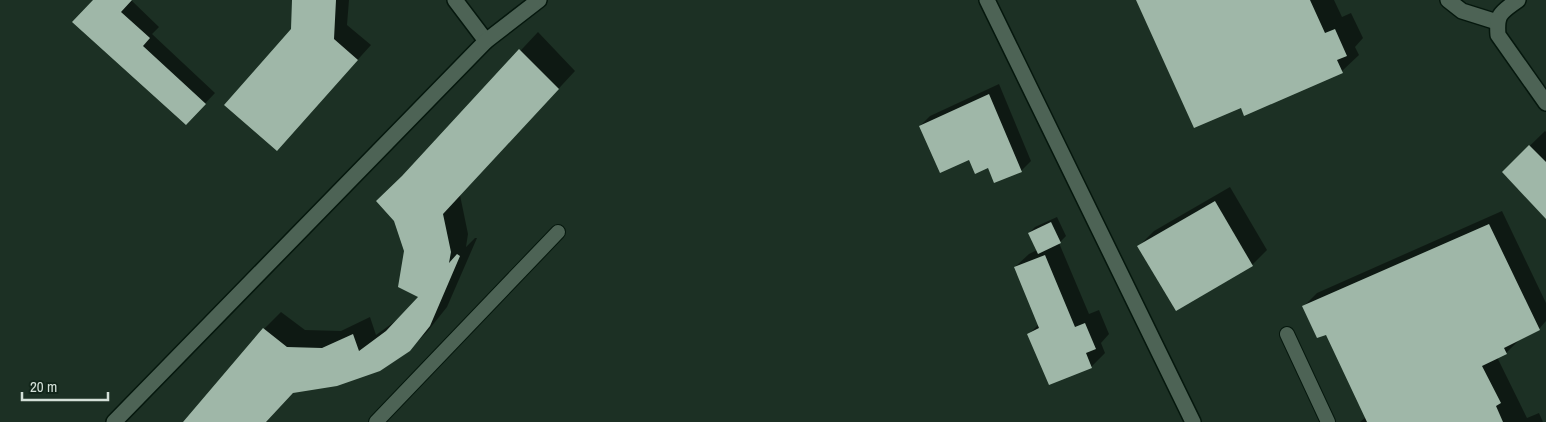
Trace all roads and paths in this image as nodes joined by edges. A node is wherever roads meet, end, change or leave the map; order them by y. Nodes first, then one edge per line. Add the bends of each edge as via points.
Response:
1 (455, 0) edge
2 (539, 0) edge
3 (987, 0) edge
4 (1448, 0) edge
5 (1518, 0) edge
6 (1497, 22) junction
7 (486, 41) junction
8 (1546, 103) edge
9 (558, 232) dead end
10 (1287, 334) dead end
11 (114, 422) edge
12 (376, 422) edge
13 (1193, 422) edge
14 (1328, 422) edge

1 - 7 street
2 - 7 street
3 - 13 street
4 - 6 street via 1462,11
5 - 6 street via 1502,12
6 - 8 street via 1498,35
7 - 11 street
9 - 12 lane
10 - 14 lane

